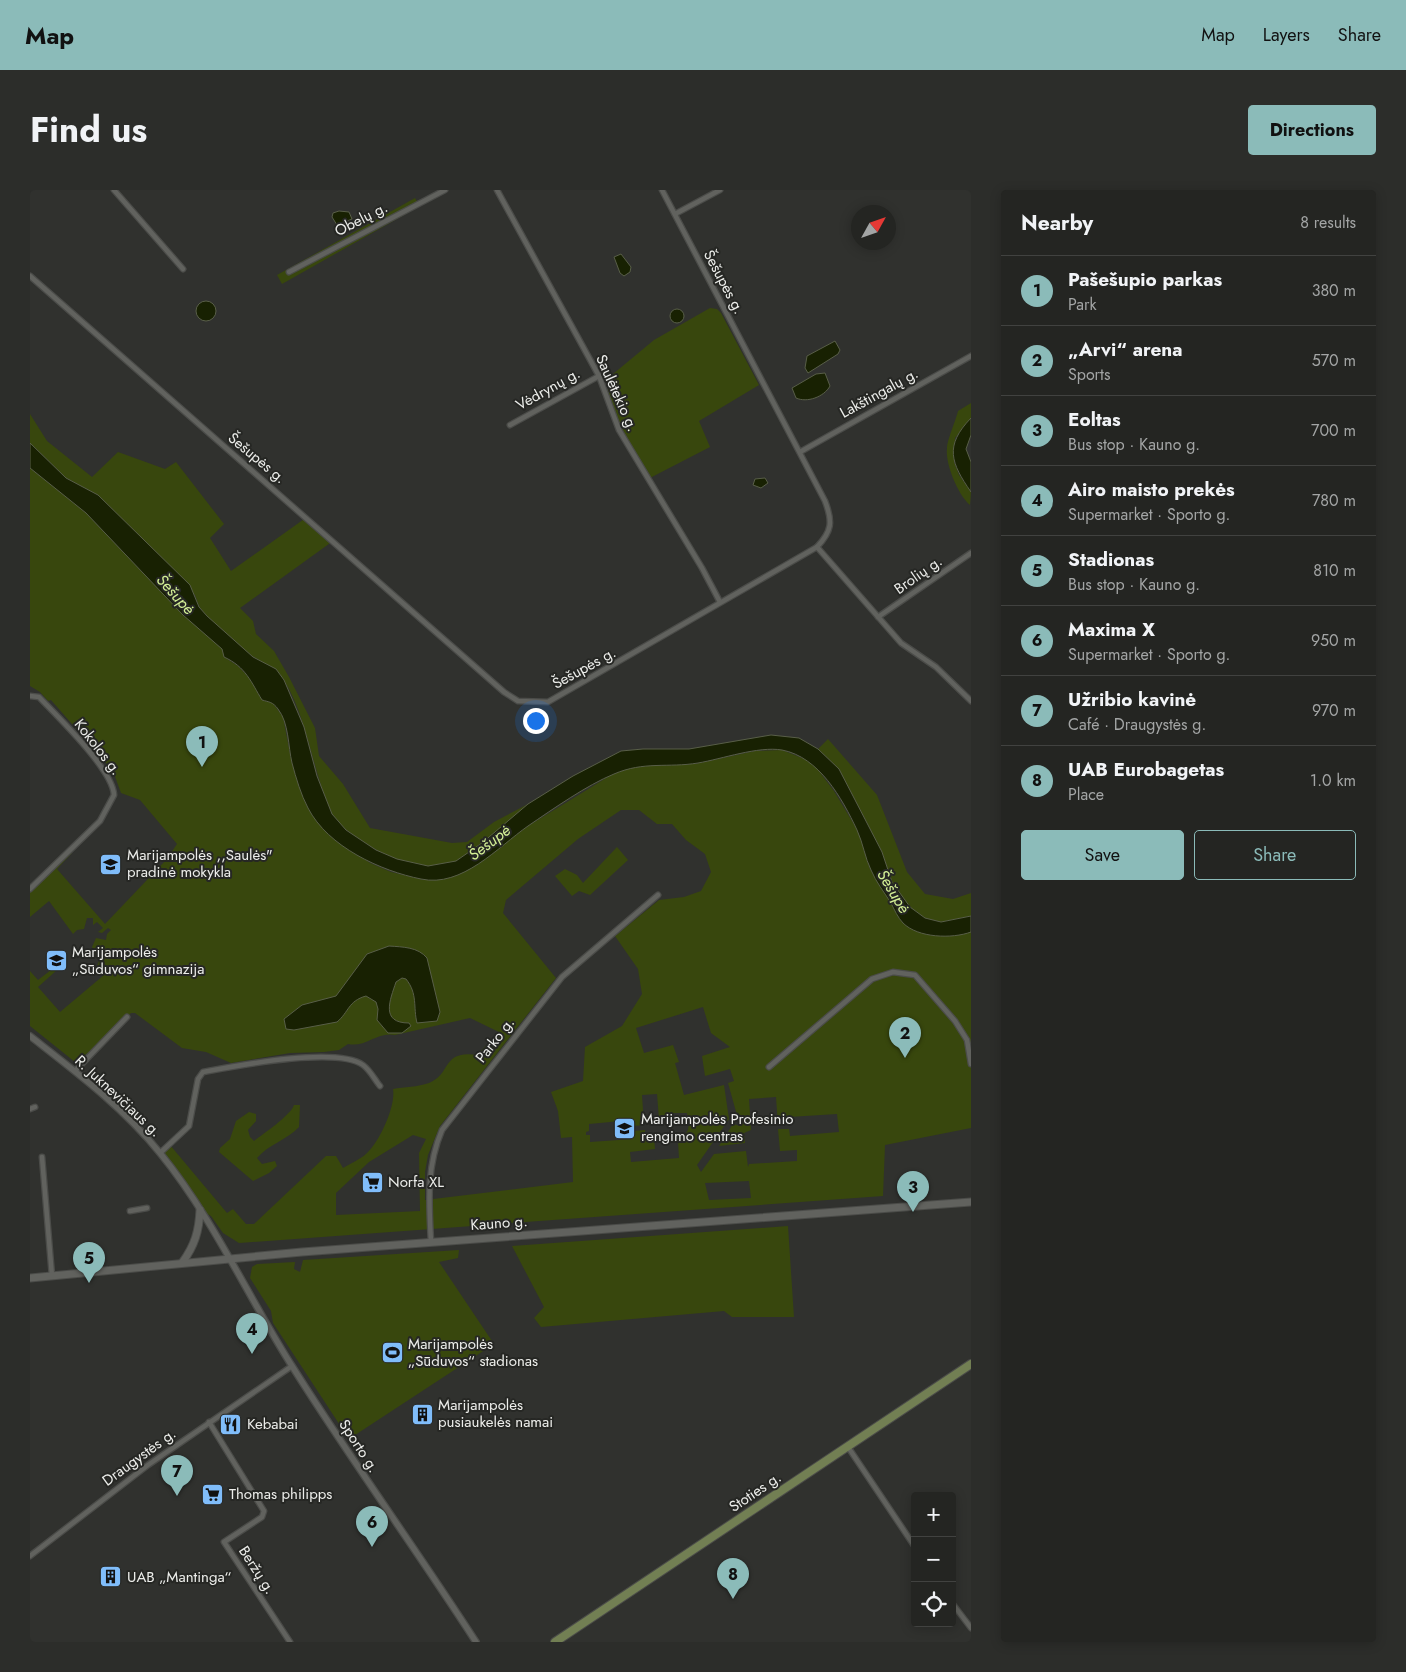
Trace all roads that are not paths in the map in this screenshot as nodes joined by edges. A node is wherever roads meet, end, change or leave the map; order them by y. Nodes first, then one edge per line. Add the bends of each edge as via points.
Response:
1 (114, 190) edge
2 (445, 190) edge
3 (497, 190) edge
4 (662, 190) edge
5 (720, 190) edge
6 (675, 214) junction
7 (183, 270) dead end
8 (289, 272) dead end
9 (30, 276) edge
10 (971, 356) edge
11 (598, 376) junction
12 (510, 425) dead end
13 (800, 452) junction
14 (817, 547) junction
15 (971, 553) edge
16 (720, 602) junction
17 (878, 617) junction
18 (30, 696) edge
19 (971, 701) edge
20 (30, 889) edge
21 (658, 895) dead end
22 (127, 1017) dead end
23 (30, 1036) edge
24 (971, 1064) edge
25 (769, 1066) dead end
26 (75, 1071) junction
27 (380, 1086) dead end
28 (160, 1153) junction
29 (42, 1157) dead end
30 (971, 1202) edge
31 (147, 1208) dead end
32 (130, 1210) dead end
33 (200, 1210) junction
34 (431, 1242) junction
35 (230, 1258) junction
36 (182, 1263) junction
37 (52, 1276) junction
38 (30, 1278) edge
39 (971, 1364) edge
40 (292, 1366) junction
41 (209, 1422) junction
42 (848, 1447) junction
43 (911, 1541) edge
44 (30, 1556) edge
45 (956, 1608) edge
46 (971, 1628) edge
47 (474, 1641) edge
48 (290, 1642) edge
49 (554, 1642) edge

1 - 7 street
2 - 8 street, Obelų g.
3 - 11 street, Saulėtekio g.
4 - 6 street, Šešupės g.
5 - 6 street
6 - 13 street, Šešupės g.
9 - 16 street, Šešupės g. via 518,701 548,702
10 - 13 street, Lakštingalų g.
11 - 12 street, Vėdrynų g.
11 - 16 street, Saulėtekio g. via 619,430
13 - 14 street, Šešupės g. via 825,500 831,522 828,535
14 - 16 street, Šešupės g.
14 - 17 street
15 - 17 street, Brolių g.
17 - 19 street via 901,643 936,668
18 - 20 street, Kokolos g. via 40,696 95,760 111,781 114,795 100,821
21 - 34 street, Parko g. via 562,977 442,1130 433,1153 430,1177
22 - 26 street
23 - 26 street, R. Juknevičiaus g.
24 - 25 street via 967,1040 955,1020 915,975 893,972 872,979
26 - 28 street, R. Juknevičiaus g. via 124,1114
27 - 28 street via 364,1065 325,1056 202,1072 189,1126
28 - 33 street, R. Juknevičiaus g.
29 - 37 street
30 - 34 main road, Kauno g.
31 - 32 street
33 - 35 street, R. Juknevičiaus g.
33 - 36 main road via 198,1235
34 - 35 main road, Kauno g.
35 - 36 main road, Kauno g.
35 - 40 street, Sporto g.
36 - 37 main road, Kauno g.
37 - 38 main road, Kauno g.
39 - 42 main road, Stoties g.
40 - 41 street, Draugystės g.
40 - 47 street, Sporto g.
41 - 44 street, Draugystės g.
41 - 48 street, Beržų g. via 264,1510 262,1517 224,1542
42 - 43 street
42 - 49 main road, Stoties g.
45 - 46 street

